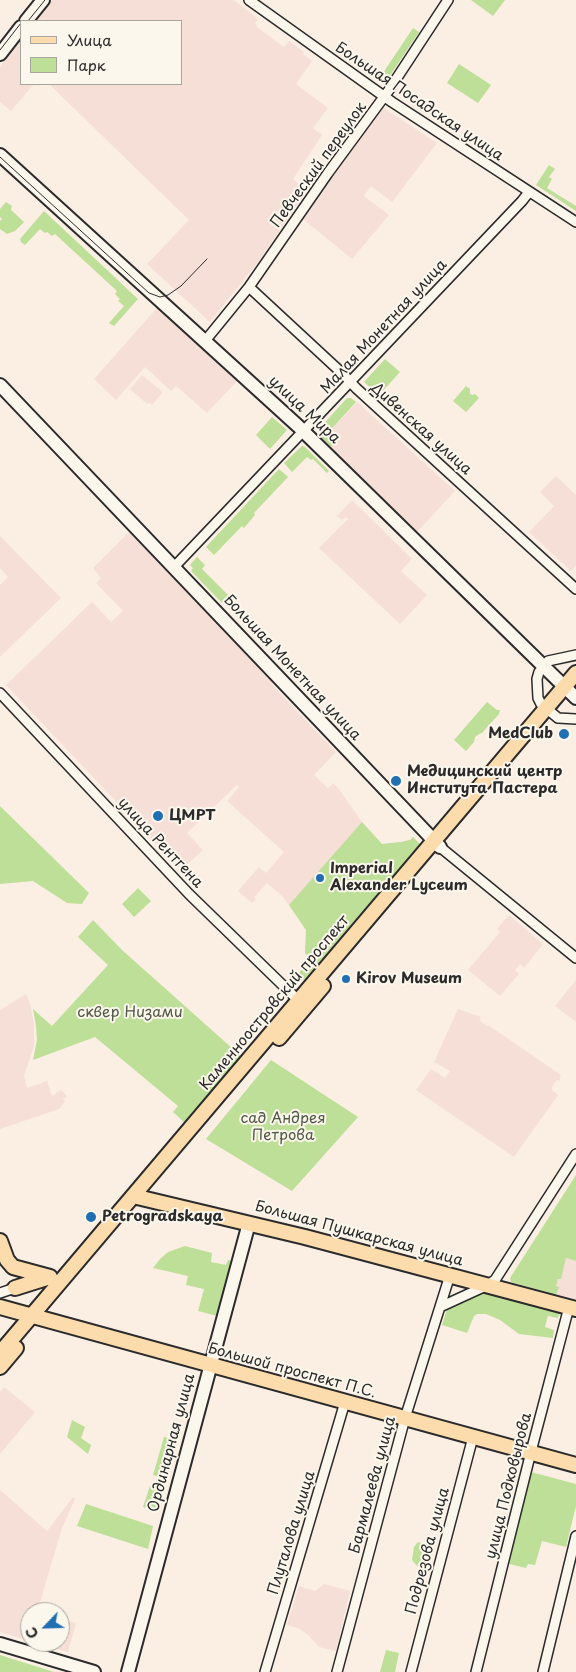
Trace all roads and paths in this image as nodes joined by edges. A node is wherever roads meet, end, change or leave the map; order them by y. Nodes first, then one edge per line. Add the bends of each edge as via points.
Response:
1 (42, 0) edge
2 (249, 0) edge
3 (448, 0) edge
4 (27, 20) edge
5 (20, 28) edge
6 (0, 54) edge
7 (384, 97) junction
8 (0, 155) edge
9 (529, 192) junction
10 (576, 222) edge
11 (249, 287) junction
12 (205, 341) junction
13 (351, 382) junction
14 (0, 385) edge
15 (304, 432) junction
16 (174, 568) junction
17 (576, 589) edge
18 (576, 655) edge
19 (543, 667) junction
20 (576, 673) edge
21 (572, 692) edge
22 (0, 693) edge
23 (549, 712) junction
24 (576, 719) edge
25 (437, 844) junction
26 (576, 958) edge
27 (302, 1004) junction
28 (576, 1154) edge
29 (138, 1197) junction
30 (249, 1223) junction
31 (2, 1247) edge
32 (70, 1270) junction
33 (450, 1274) junction
34 (50, 1277) junction
35 (488, 1285) junction
36 (17, 1287) junction
37 (0, 1293) edge
38 (0, 1307) edge
39 (440, 1307) junction
40 (572, 1308) edge
41 (15, 1312) junction
42 (36, 1318) junction
43 (0, 1353) edge
44 (210, 1365) junction
45 (0, 1367) edge
46 (345, 1402) junction
47 (405, 1418) junction
48 (473, 1436) junction
49 (531, 1452) junction
50 (576, 1464) edge
51 (576, 1536) edge
52 (0, 1644) edge
53 (94, 1672) edge
54 (128, 1672) edge
55 (265, 1672) edge
56 (337, 1672) edge
57 (410, 1672) edge
58 (476, 1672) edge
59 (543, 1672) edge

1 - 4 street
2 - 7 street, Большая Посадская улица
3 - 7 street, Певческий переулок
5 - 6 street
7 - 9 street, Большая Посадская улица
7 - 11 street, Певческий переулок
8 - 12 street, улица Мира
9 - 10 street, Большая Посадская улица
9 - 13 street, Малая Монетная улица
11 - 12 street, Певческий переулок
11 - 13 street, Дивенская улица
12 - 15 street, улица Мира
13 - 15 street, Малая Монетная улица
13 - 17 street, Дивенская улица
14 - 16 street, Большая Монетная улица
15 - 16 street, Малая Монетная улица
15 - 19 street, улица Мира
16 - 25 street, Большая Монетная улица
18 - 19 street via 553,660
19 - 21 street, улица Мира
19 - 23 street via 537,679 538,698
20 - 21 main road, Каменноостровский проспект
21 - 23 main road, Каменноостровский проспект
22 - 27 street, улица Рентгена via 189,894
23 - 24 street via 563,719
23 - 25 main road, Каменноостровский проспект
25 - 26 street, Большая Монетная улица
25 - 27 main road, Каменноостровский проспект
27 - 29 main road, Каменноостровский проспект
28 - 35 street via 500,1273
29 - 30 main road, Большая Пушкарская улица
29 - 32 main road, Каменноостровский проспект
29 - 42 main road, Каменноостровский проспект
30 - 33 main road, Большая Пушкарская улица
30 - 44 street, Ординарная улица
31 - 34 main road via 13,1267
32 - 34 main road
32 - 42 main road, Каменноостровский проспект
33 - 35 main road, Большая Пушкарская улица
33 - 39 street, Бармалеева улица
34 - 36 main road
35 - 39 street
35 - 40 main road, Большая Пушкарская улица
36 - 37 street
36 - 41 main road via 10,1298
38 - 41 main road, Большой проспект П.С.
39 - 47 street, Бармалеева улица
40 - 49 street, улица Подковырова
41 - 42 main road, Большой проспект П.С.
42 - 43 main road, Каменноостровский проспект
42 - 44 main road, Большой проспект П.С.
42 - 45 main road, Каменноостровский проспект
44 - 46 main road, Большой проспект П.С.
44 - 54 street, Ординарная улица
46 - 47 main road, Большой проспект П.С.
46 - 55 street, Плуталова улица
47 - 48 main road, Большой проспект П.С.
47 - 56 street, Бармалеева улица
48 - 49 main road, Большой проспект П.С.
48 - 57 street, Подрезова улица
49 - 50 main road, Большой проспект П.С.
49 - 58 street, улица Подковырова
51 - 59 street
52 - 53 street

